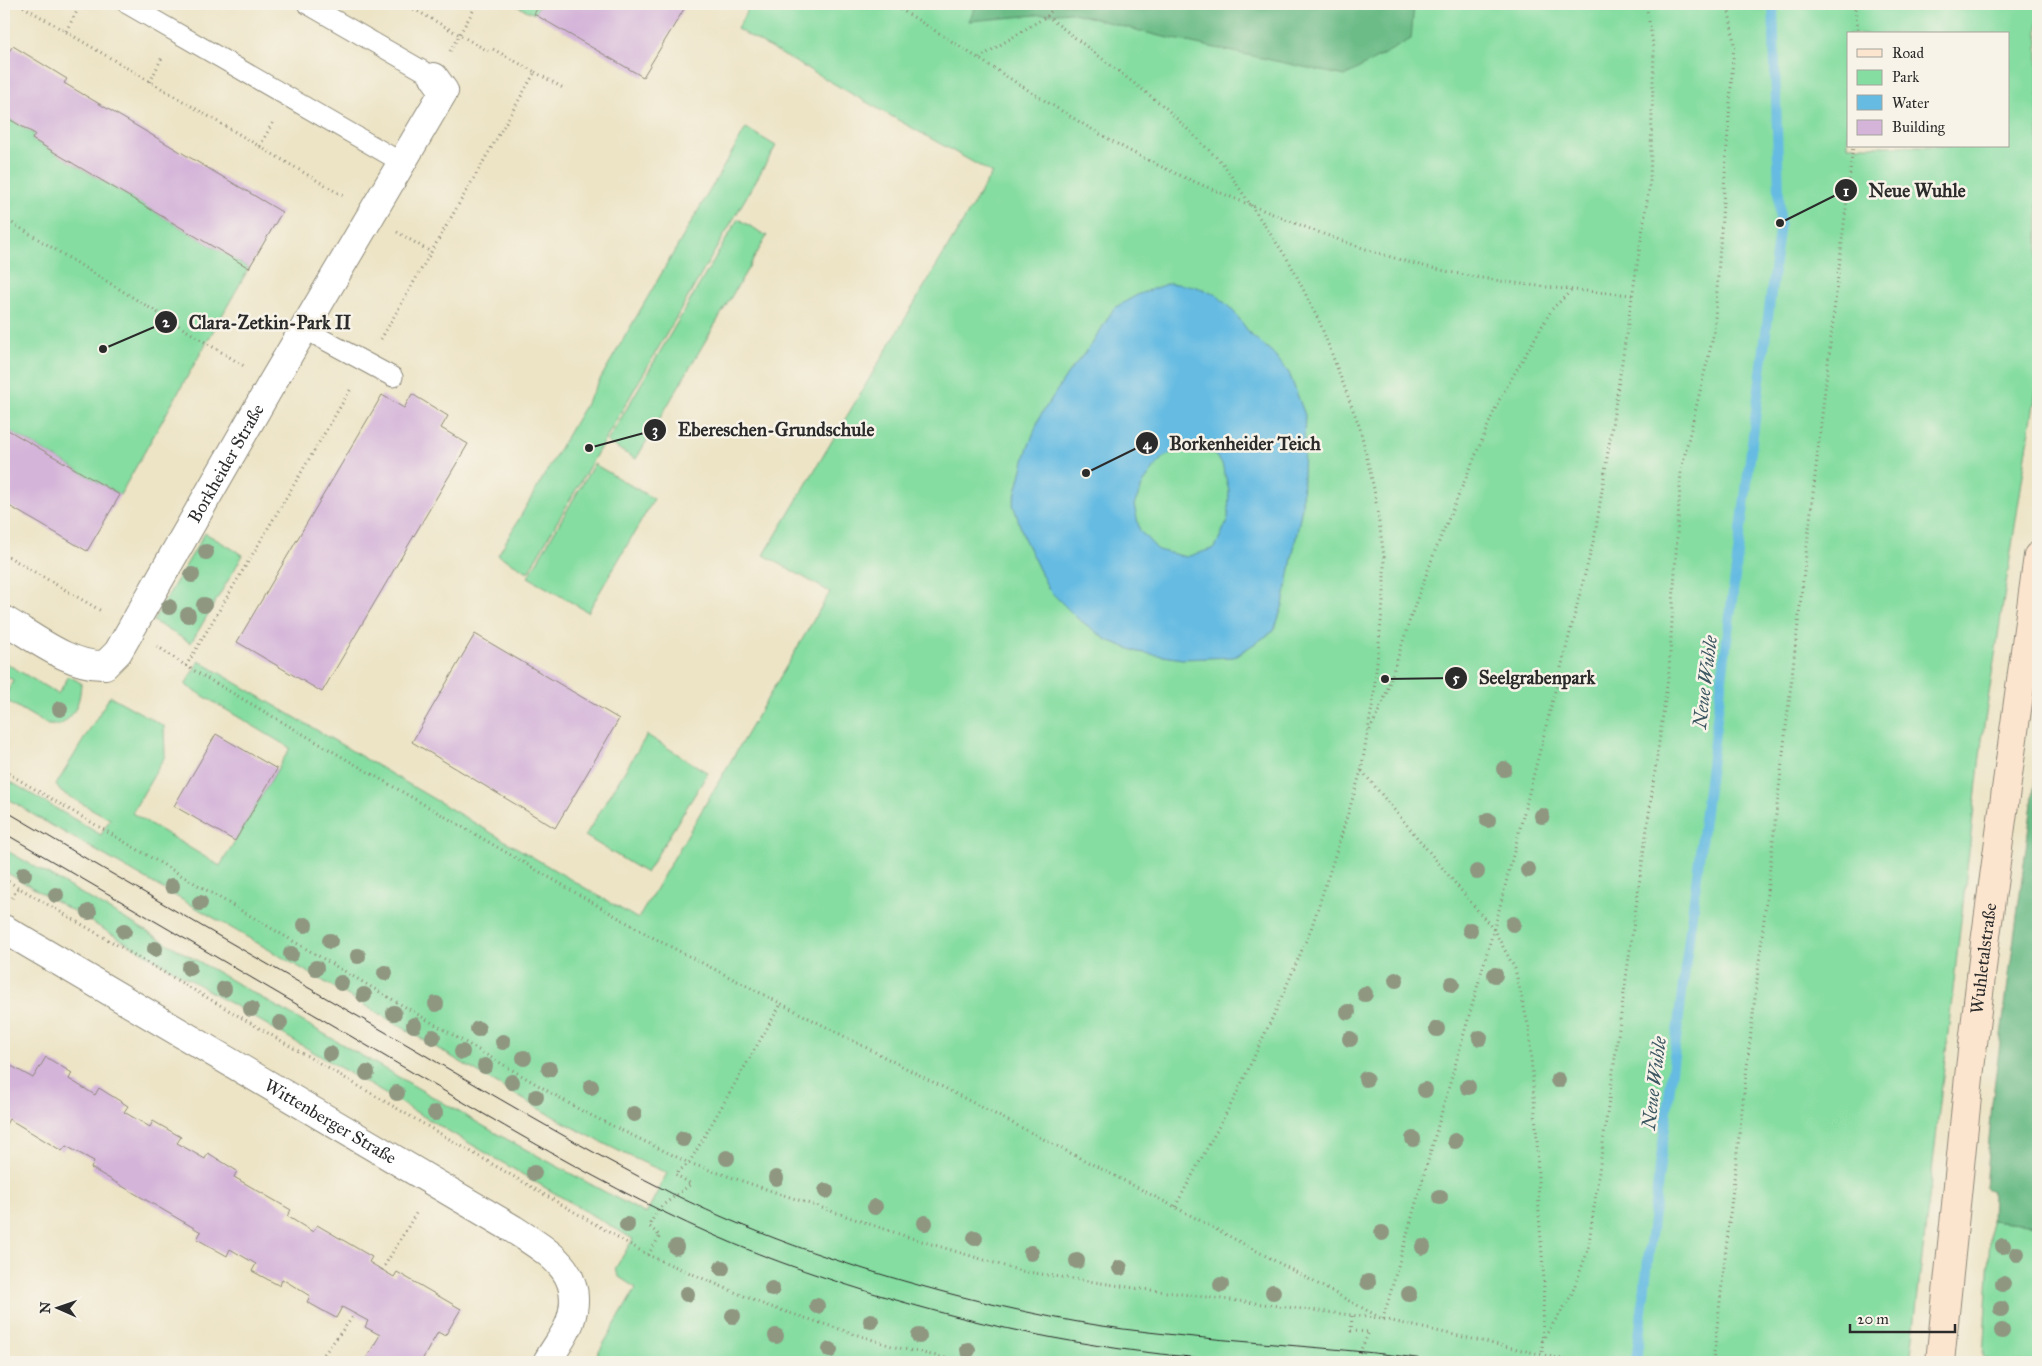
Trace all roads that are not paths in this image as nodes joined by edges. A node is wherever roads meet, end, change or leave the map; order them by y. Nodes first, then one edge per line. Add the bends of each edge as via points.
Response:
1 (127, 4) edge
2 (307, 4) edge
3 (434, 77) joint
4 (401, 162) junction
5 (304, 329) junction
6 (392, 376) dead end
7 (2038, 556) edge
8 (4, 620) edge
9 (4, 929) edge
10 (546, 1362) edge
11 (1940, 1362) edge

1 - 4 lane
2 - 3 lane
3 - 4 street, Borkheider Straße via 444,91
4 - 5 street, Borkheider Straße
5 - 6 lane
5 - 8 street, Borkheider Straße via 118,652 105,665 93,666 59,652
7 - 11 main road, Wuhletalstraße via 1985,943
9 - 10 street, Wittenberger Straße via 554,1256 572,1281 575,1297 570,1323

